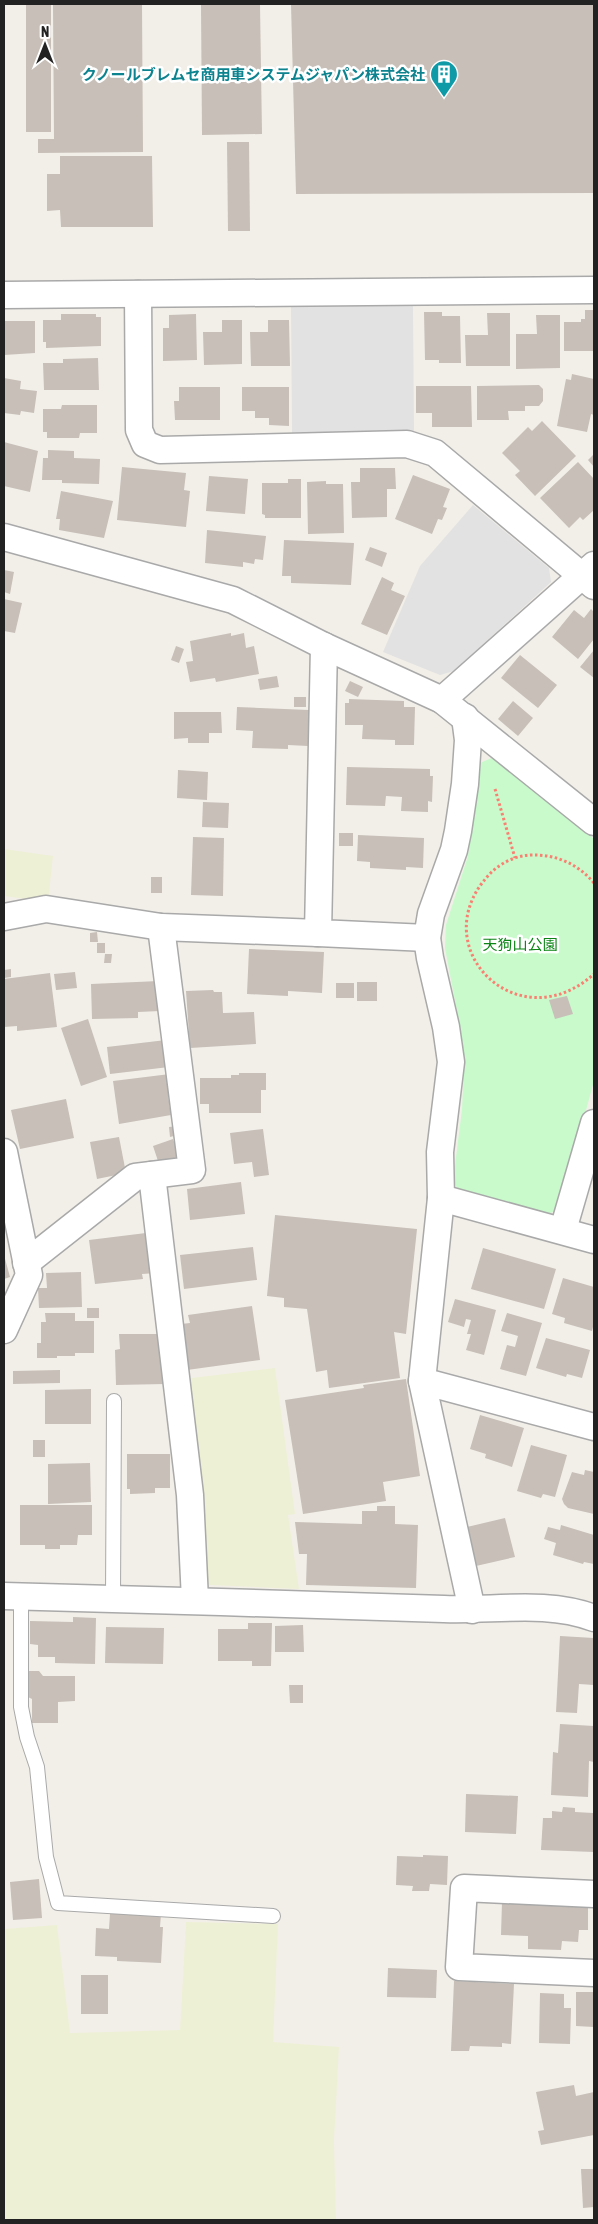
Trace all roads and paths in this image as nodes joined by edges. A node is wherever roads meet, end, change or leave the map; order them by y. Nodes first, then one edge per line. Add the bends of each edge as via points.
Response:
1 (594, 290) edge
2 (138, 294) junction
3 (4, 295) edge
4 (4, 537) edge
5 (590, 576) edge
6 (324, 646) junction
7 (442, 700) junction
8 (465, 717) junction
9 (494, 782) dead end
10 (594, 822) edge
11 (516, 858) junction
12 (594, 883) edge
13 (4, 917) edge
14 (161, 927) junction
15 (318, 933) junction
16 (427, 938) junction
17 (594, 974) edge
18 (594, 1123) edge
19 (4, 1152) edge
20 (152, 1174) junction
21 (441, 1198) junction
22 (563, 1230) junction
23 (594, 1240) edge
24 (26, 1263) junction
25 (4, 1330) edge
26 (422, 1381) junction
27 (114, 1401) dead end
28 (594, 1427) edge
29 (12, 1596) edge
30 (113, 1599) junction
31 (195, 1600) junction
32 (472, 1610) junction
33 (594, 1618) edge
34 (594, 1894) edge
35 (273, 1916) dead end
36 (594, 1974) edge

1 - 2 street
2 - 3 street
2 - 5 street via 138,430 144,444 160,450 407,444 435,453
4 - 6 street via 232,600
5 - 7 street
6 - 7 street
6 - 15 street
7 - 8 street
8 - 10 street
8 - 16 street via 468,740 458,831 431,914
9 - 11 path
11 - 12 path via 541,854 562,859 581,870
11 - 17 path via 492,871 471,899 467,934 480,968 495,985 539,998 565,992
13 - 14 street via 46,909
14 - 15 street
14 - 20 street via 192,1170
15 - 16 street
16 - 21 street via 451,1062 440,1152
18 - 22 street
19 - 24 street
20 - 24 street via 135,1177
20 - 31 street via 190,1495
21 - 22 street
21 - 26 street
22 - 23 street
24 - 25 street via 29,1275
26 - 28 street
26 - 32 street
27 - 30 lane
29 - 30 street
29 - 35 lane via 21,1707 37,1767 46,1857 58,1903
30 - 31 street
31 - 32 street
32 - 33 street via 553,1607
34 - 36 street via 464,1888 459,1967

